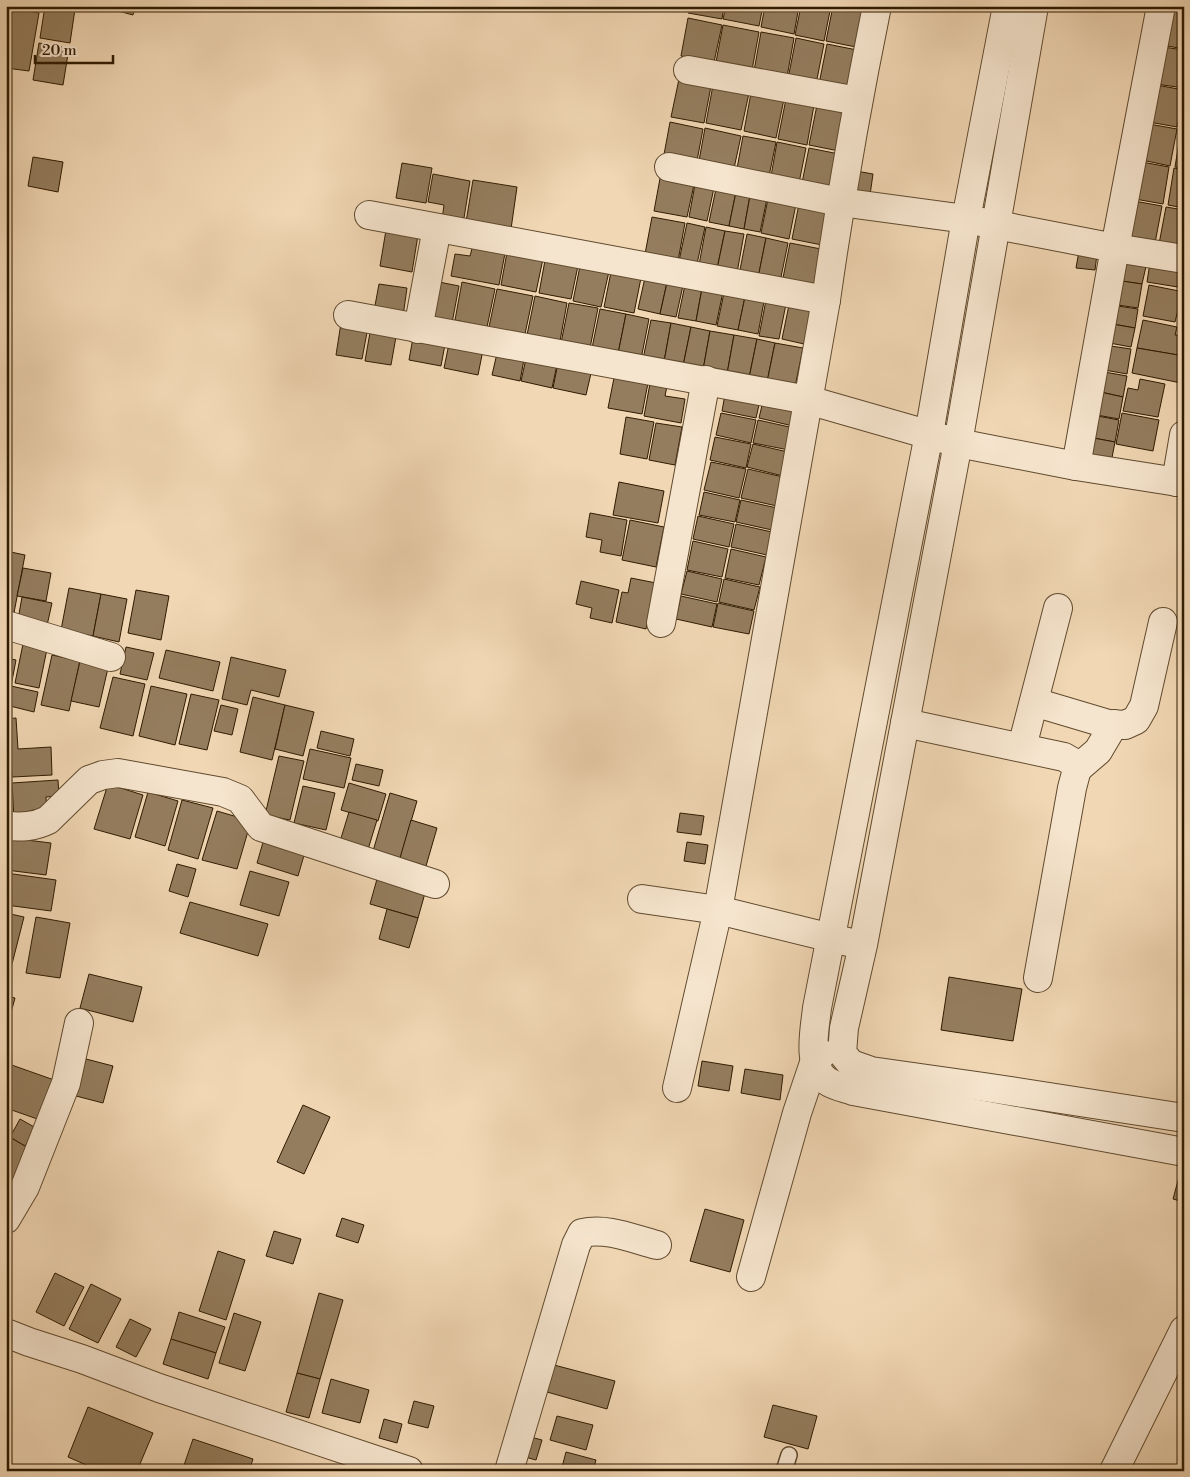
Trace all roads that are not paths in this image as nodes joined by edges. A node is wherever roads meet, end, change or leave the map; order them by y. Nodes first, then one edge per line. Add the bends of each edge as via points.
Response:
1 (877, 6) edge
2 (1007, 6) edge
3 (1034, 6) edge
4 (1162, 6) edge
5 (688, 70) dead end
6 (858, 101) junction
7 (669, 167) dead end
8 (840, 202) junction
9 (368, 215) dead end
10 (966, 219) junction
11 (996, 226) junction
12 (437, 228) junction
13 (1115, 248) junction
14 (1184, 258) edge
15 (826, 300) junction
16 (348, 315) dead end
17 (418, 329) junction
18 (706, 380) junction
19 (808, 400) junction
20 (929, 434) junction
21 (1184, 435) edge
22 (958, 443) junction
23 (1076, 466) junction
24 (1180, 483) edge
25 (1058, 608) dead end
26 (1163, 622) dead end
27 (661, 623) dead end
28 (6, 625) edge
29 (111, 657) dead end
30 (1034, 702) junction
31 (905, 723) junction
32 (1114, 724) junction
33 (1022, 747) junction
34 (1078, 769) junction
35 (6, 826) edge
36 (434, 884) dead end
37 (642, 899) dead end
38 (718, 910) junction
39 (830, 938) junction
40 (863, 945) junction
41 (1038, 978) dead end
42 (79, 1023) dead end
43 (842, 1053) junction
44 (815, 1060) junction
45 (984, 1087) junction
46 (677, 1088) dead end
47 (975, 1112) junction
48 (1184, 1118) edge
49 (1184, 1152) edge
50 (6, 1219) edge
51 (657, 1246) dead end
52 (751, 1277) dead end
53 (1184, 1330) edge
54 (6, 1333) edge
55 (789, 1455) dead end
56 (409, 1471) edge
57 (509, 1471) edge
58 (784, 1471) edge
59 (1114, 1471) edge

1 - 6 street
2 - 10 street
3 - 11 street
4 - 13 street
5 - 6 street
6 - 8 street
7 - 8 street
8 - 10 street
8 - 15 street
9 - 12 street
10 - 11 street
10 - 20 street
11 - 13 street
11 - 22 street
12 - 15 street
12 - 17 street
13 - 14 street
13 - 23 street
15 - 19 street
16 - 17 street
17 - 18 street
18 - 19 street
18 - 27 street
19 - 20 street
19 - 38 street
20 - 22 street
20 - 39 street
21 - 24 street
22 - 23 street
22 - 31 street
23 - 24 street
25 - 30 street
26 - 32 street via 1144,706 1136,720 1126,725
28 - 29 street
30 - 32 street
30 - 33 street
31 - 33 street
31 - 40 street
32 - 34 street via 1098,751
33 - 34 street via 1064,757
34 - 41 street
35 - 36 street via 41,824 89,780 103,774 118,773 223,792 240,799 261,827
37 - 38 street
38 - 39 street
38 - 46 street
39 - 40 street
39 - 44 street via 813,1041
40 - 43 street via 844,1028
42 - 50 street via 66,1083 25,1187
43 - 44 street via 824,1054
43 - 45 street via 851,1064 871,1072
44 - 47 street via 818,1071 827,1081 853,1091
44 - 52 street
45 - 47 street
45 - 48 street
47 - 49 street
51 - 57 street via 607,1232 582,1233
53 - 59 street
54 - 56 street
55 - 58 lane

